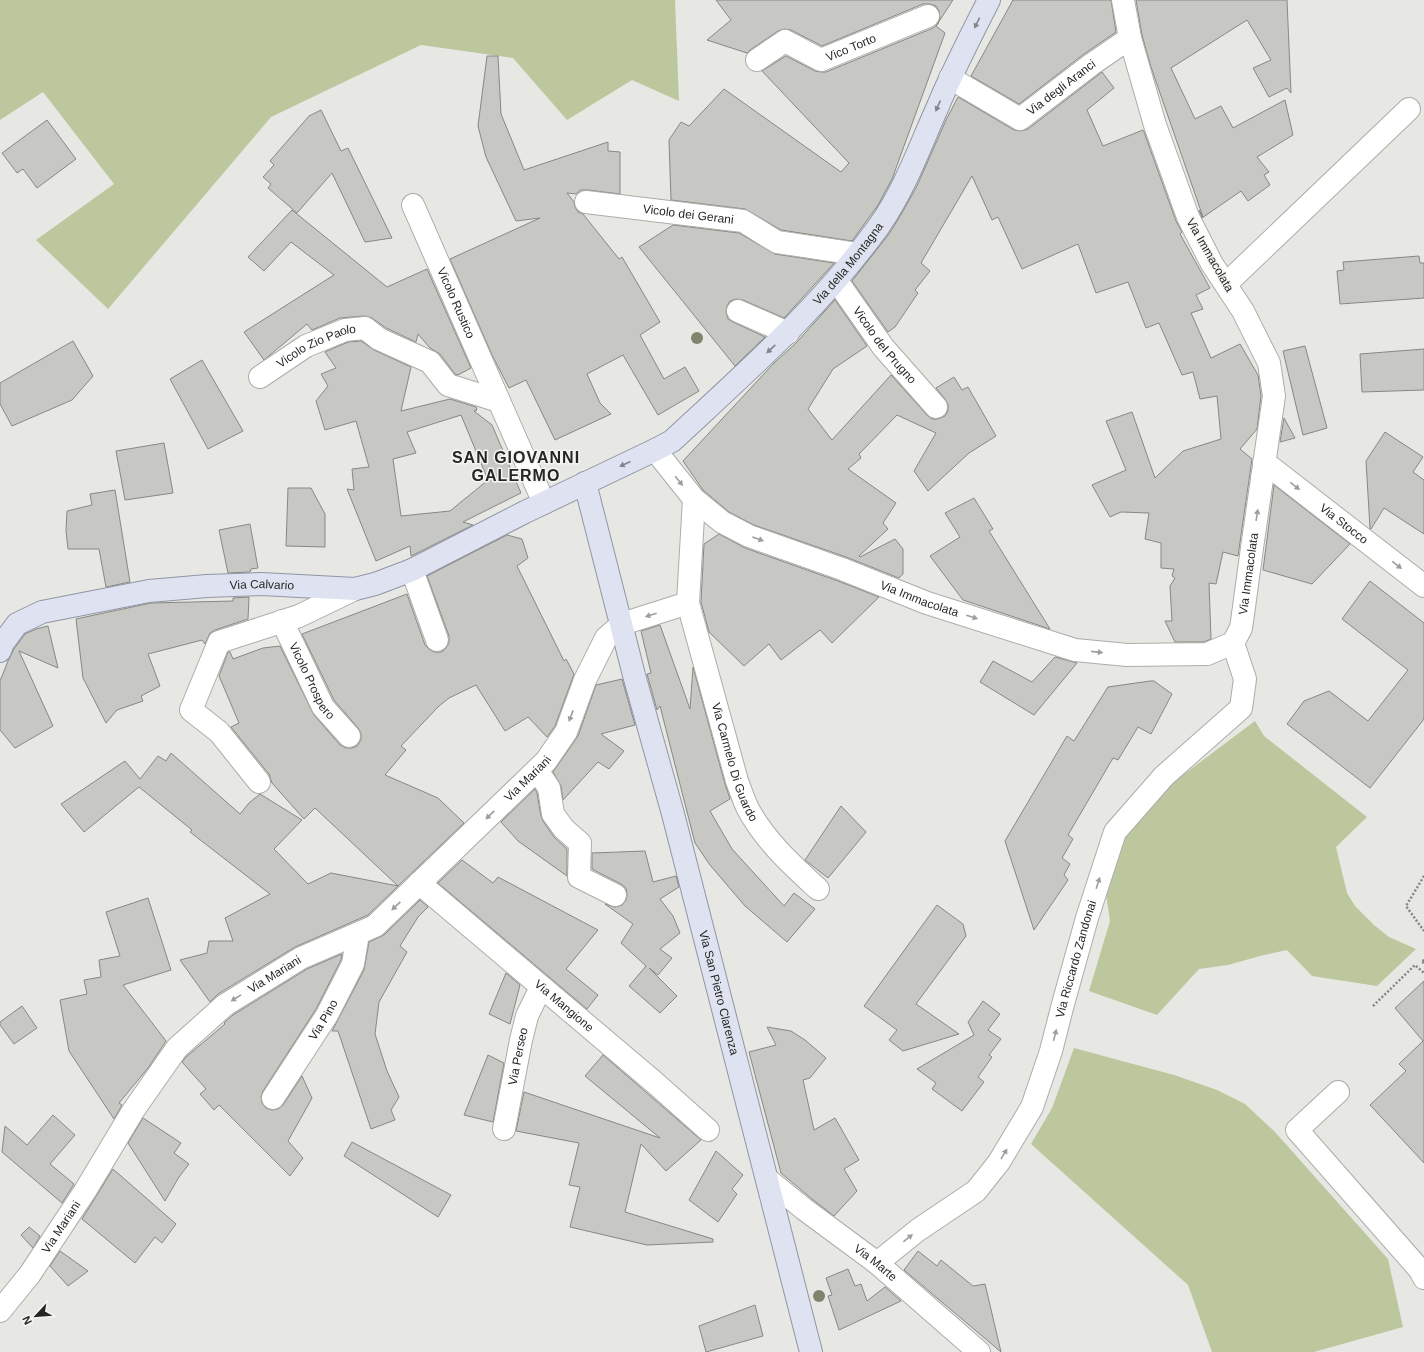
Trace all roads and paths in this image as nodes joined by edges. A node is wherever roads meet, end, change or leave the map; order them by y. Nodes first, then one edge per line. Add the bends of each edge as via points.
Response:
1 (989, 0) edge
2 (1123, 0) edge
3 (928, 16) dead end
4 (1130, 38) junction
5 (757, 60) dead end
6 (950, 78) junction
7 (1410, 109) dead end
8 (586, 202) dead end
9 (413, 205) dead end
10 (857, 254) junction
11 (836, 281) junction
12 (1226, 284) junction
13 (738, 311) dead end
14 (788, 332) junction
15 (260, 377) dead end
16 (499, 401) junction
17 (936, 407) dead end
18 (663, 446) junction
19 (1264, 462) junction
20 (585, 483) junction
21 (694, 499) junction
22 (535, 507) junction
23 (412, 570) junction
24 (1424, 586) edge
25 (355, 590) junction
26 (689, 607) junction
27 (282, 621) junction
28 (623, 629) junction
29 (437, 640) dead end
30 (1233, 643) junction
31 (1, 644) edge
32 (349, 736) dead end
33 (537, 770) junction
34 (259, 782) dead end
35 (1424, 876) edge
36 (419, 883) junction
37 (818, 889) dead end
38 (615, 895) dead end
39 (1424, 931) edge
40 (358, 934) junction
41 (1424, 961) edge
42 (1424, 964) edge
43 (1424, 974) edge
44 (541, 987) junction
45 (1373, 1006) dead end
46 (1338, 1092) dead end
47 (273, 1098) dead end
48 (504, 1129) dead end
49 (708, 1130) dead end
50 (767, 1179) junction
51 (877, 1263) junction
52 (1424, 1278) edge
53 (0, 1311) edge
54 (811, 1352) edge
55 (979, 1352) edge

1 -> 6 main road, Via della Montagna
2 - 4 street, Via Immacolata
3 - 5 street, Vico Torto via 821,60 784,41
4 - 6 street, Via degli Aranci via 1020,119
4 - 12 street, Via Immacolata via 1155,125 1188,217 1212,264
6 -> 10 main road, Via della Montagna via 904,182 880,225
7 - 12 street
8 - 10 street, Vicolo dei Gerani via 743,221 777,242
9 - 16 street, Vicolo Rustico
10 - 11 main road, Via della Montagna
11 - 14 main road, Via della Montagna
11 - 17 street, Vicolo del Prugno via 883,347
12 - 19 street, Via Immacolata via 1243,311 1269,363 1274,396
13 - 14 street
14 -> 18 main road, Via della Montagna
15 - 16 street, Vicolo Zio Paolo via 306,346 345,330 365,328 379,339 430,362 448,385
16 - 22 street, Vicolo Rustico
18 -> 20 main road, Via della Montagna
18 -> 21 street, Via Immacolata
19 -> 24 street, Via Stocco
30 -> 19 street, Via Immacolata via 1241,628
20 - 22 main road, Via Calvario
20 - 28 main road, Via San Pietro Clarenza
21 - 26 street, Via Carmelo Di Guardo
21 -> 30 street, Via Immacolata via 722,522 749,536 927,603 1075,650 1127,655 1207,654
22 - 23 main road, Via Calvario
23 - 25 main road, Via Calvario
23 - 29 street
25 - 27 street via 299,616
25 - 31 main road, Via Calvario via 262,584 149,591 42,612 17,624
26 -> 28 street
26 - 37 street, Via Carmelo Di Guardo via 737,780 747,807 773,844
27 - 32 street, Vicolo Prospero via 324,707
27 - 34 street via 219,642 191,710 219,732
28 -> 33 street, Via Mariani via 606,638 585,680 566,732
28 - 50 main road, Via San Pietro Clarenza
51 -> 30 street, Via Riccardo Zandonai via 918,1230 976,1192 999,1162 1032,1107 1052,1051 1087,918 1115,832 1164,776 1241,708 1245,679
33 -> 36 street, Via Mariani
33 - 38 street via 549,788 553,814 564,829 580,843 579,877
35 - 39 path via 1406,906
36 -> 40 street, Via Mariani via 375,926
36 - 44 street, Via Mangione
40 - 47 street, Via Pino via 353,964 327,1015
40 -> 53 street, Via Mariani via 301,958 225,1005 177,1048 133,1111 85,1191 30,1274
41 - 42 path via 1422,960
43 - 45 path via 1415,965
44 - 48 street, Via Perseo via 527,1016
44 - 49 street, Via Mangione
46 - 52 street via 1297,1130 1420,1270
50 - 51 street, Via Marte
50 - 54 main road, Via San Pietro Clarenza
51 - 55 street, Via Marte

